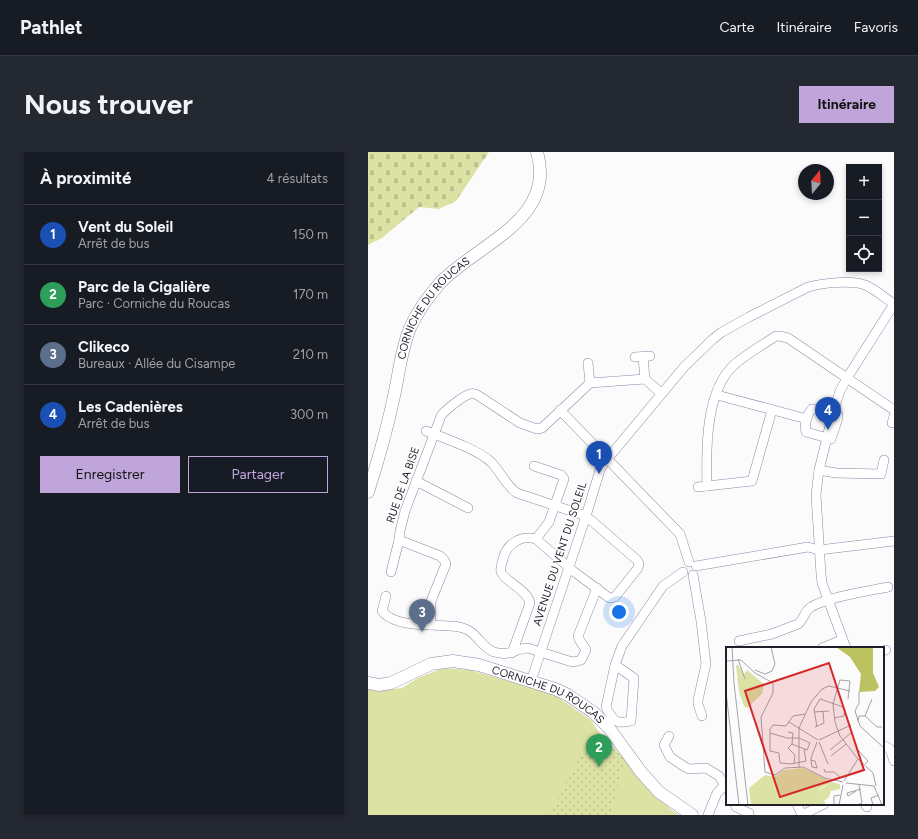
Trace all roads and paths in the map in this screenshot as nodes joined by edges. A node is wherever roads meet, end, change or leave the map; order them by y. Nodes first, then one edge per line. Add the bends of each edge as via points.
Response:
1 (537, 152) edge
2 (894, 304) edge
3 (642, 357) dead end
4 (588, 363) dead end
5 (847, 378) junction
6 (645, 379) junction
7 (590, 383) junction
8 (661, 393) junction
9 (717, 395) junction
10 (560, 410) junction
11 (772, 410) junction
12 (894, 410) edge
13 (832, 413) junction
14 (807, 419) junction
15 (429, 433) junction
16 (826, 438) junction
17 (607, 459) junction
18 (884, 460) dead end
19 (534, 466) dead end
20 (819, 470) junction
21 (416, 481) junction
22 (368, 492) edge
23 (554, 506) junction
24 (468, 508) dead end
25 (586, 516) junction
26 (536, 539) junction
27 (399, 540) junction
28 (894, 541) edge
29 (819, 550) junction
30 (569, 567) junction
31 (693, 568) junction
32 (391, 572) dead end
33 (888, 587) dead end
34 (597, 588) junction
35 (386, 596) dead end
36 (829, 600) junction
37 (431, 625) junction
38 (739, 641) dead end
39 (844, 644) edge
40 (828, 647) edge
41 (541, 651) junction
42 (512, 653) junction
43 (615, 665) junction
44 (531, 681) junction
45 (368, 683) edge
46 (702, 716) dead end
47 (669, 736) dead end
48 (884, 746) edge
49 (884, 754) edge
50 (893, 759) edge
51 (726, 786) edge
52 (735, 805) edge
53 (797, 805) edge
54 (822, 805) edge
55 (749, 813) dead end
56 (692, 815) edge
57 (708, 815) edge
58 (802, 815) edge

1 - 22 main road, CORNICHE DU ROUCAS via 540,159 540,177 535,197 525,214 510,229 460,265 441,283 424,304 410,328
2 - 5 street
2 - 8 street, AVENUE DU VENT DU SOLEIL via 872,289 857,284 808,287 718,335 684,366
3 - 6 street
4 - 7 street
5 - 9 street via 788,338 779,336 735,364 725,376
5 - 12 street
5 - 13 street
6 - 7 street
6 - 8 street
7 - 10 street
8 - 17 street, AVENUE DU VENT DU SOLEIL
9 - 11 street
9 - 11 street via 708,432 702,487 752,481
10 - 15 street, RUE DE LA BISE via 542,428 537,429 520,423 479,396 471,394 444,412
10 - 17 street
11 - 14 street
13 - 14 street via 812,409
13 - 16 street via 838,418 833,436 831,439
14 - 16 street via 806,432
15 - 21 street, RUE DE LA BISE
15 - 23 street via 484,456 517,493
16 - 20 street
17 - 25 street, AVENUE DU VENT DU SOLEIL via 600,470
17 - 31 street via 680,534
18 - 20 street via 880,474
19 - 23 street via 561,475 563,478
20 - 29 street via 816,495
21 - 24 street
21 - 27 street, RUE DE LA BISE via 405,511
23 - 25 street
23 - 26 street via 549,522
25 - 30 street, AVENUE DU VENT DU SOLEIL
25 - 34 street via 639,564 615,597 608,597
26 - 30 street
26 - 42 street via 524,538 512,544 505,551 501,569 502,574 528,597 530,603
27 - 32 street
27 - 37 street, RUE DE LA BISE via 440,556 446,564 431,602
28 - 29 street
29 - 31 street via 808,547
29 - 36 street via 822,583
30 - 34 street
30 - 41 street, AVENUE DU VENT DU SOLEIL
31 - 43 street via 684,566 683,572 663,586 625,641
31 - 46 street via 706,664 698,700
33 - 36 street
34 - 41 street via 578,636 586,650 581,660 569,661
35 - 37 street via 382,609 386,615 410,625
36 - 38 street via 811,607 798,624 772,634
36 - 39 street
37 - 42 street via 461,627 470,631 490,650
39 - 40 street
41 - 42 street via 525,648
41 - 44 street, AVENUE DU VENT DU SOLEIL
43 - 43 street via 607,710 619,722 631,723 634,678
44 - 45 main road, CORNICHE DU ROUCAS via 479,665 453,661 431,664 391,683
44 - 56 main road, CORNICHE DU ROUCAS via 568,695 593,712 609,728 659,792
47 - 51 street via 664,745 670,757 689,769 706,768 719,776
48 - 50 street via 890,749
49 - 50 street
51 - 57 street via 717,792
52 - 55 street
53 - 58 street
54 - 58 street

